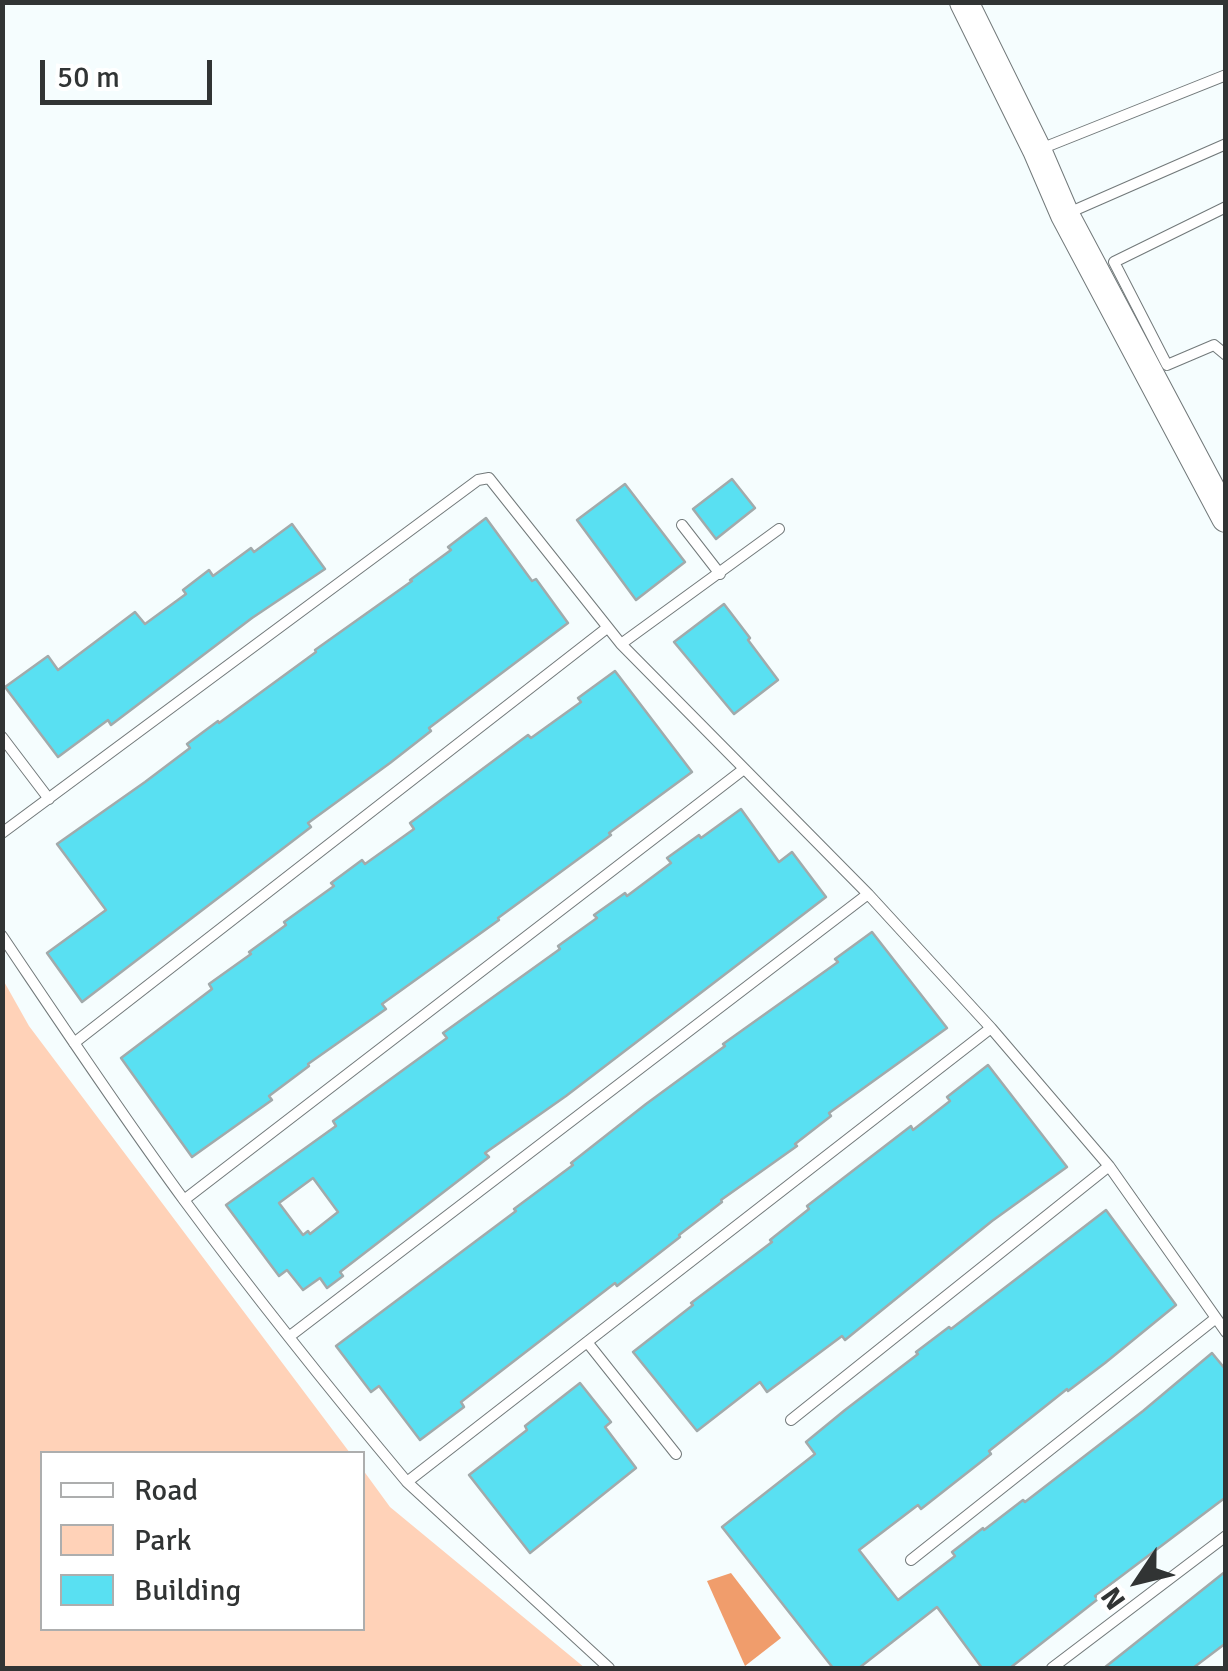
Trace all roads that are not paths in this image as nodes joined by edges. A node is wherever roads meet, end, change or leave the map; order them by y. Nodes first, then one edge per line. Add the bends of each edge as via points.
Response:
1 (964, 2) edge
2 (1226, 75) edge
3 (1226, 144) edge
4 (1037, 150) junction
5 (1226, 207) edge
6 (1064, 215) junction
7 (1226, 355) edge
8 (1226, 518) edge
9 (682, 525) dead end
10 (780, 529) dead end
11 (720, 574) junction
12 (607, 628) junction
13 (621, 644) junction
14 (2, 736) edge
15 (744, 769) junction
16 (49, 799) junction
17 (2, 833) edge
18 (868, 894) junction
19 (2, 936) edge
20 (991, 1028) junction
21 (74, 1043) junction
22 (1109, 1166) junction
23 (184, 1200) junction
24 (1216, 1318) junction
25 (1226, 1332) edge
26 (290, 1336) junction
27 (587, 1342) junction
28 (790, 1420) dead end
29 (676, 1454) dead end
30 (407, 1482) junction
31 (1226, 1536) edge
32 (911, 1560) dead end
33 (609, 1668) edge
34 (1052, 1668) edge

1 - 4 street
2 - 4 lane
3 - 6 lane
4 - 6 street
5 - 7 lane via 1114,262 1167,364 1214,345
6 - 8 street
9 - 11 lane
10 - 11 lane
11 - 13 lane
12 - 13 lane
12 - 16 lane via 496,484 478,480
12 - 21 lane
13 - 15 lane
14 - 16 lane
15 - 18 lane
15 - 23 lane
16 - 17 lane
18 - 20 lane
18 - 26 lane
19 - 21 lane
20 - 22 lane
20 - 27 lane
21 - 23 lane
22 - 24 lane
22 - 28 lane
23 - 26 lane
24 - 25 lane
24 - 32 lane
26 - 30 lane
27 - 29 lane
27 - 30 lane
30 - 33 lane
31 - 34 lane

